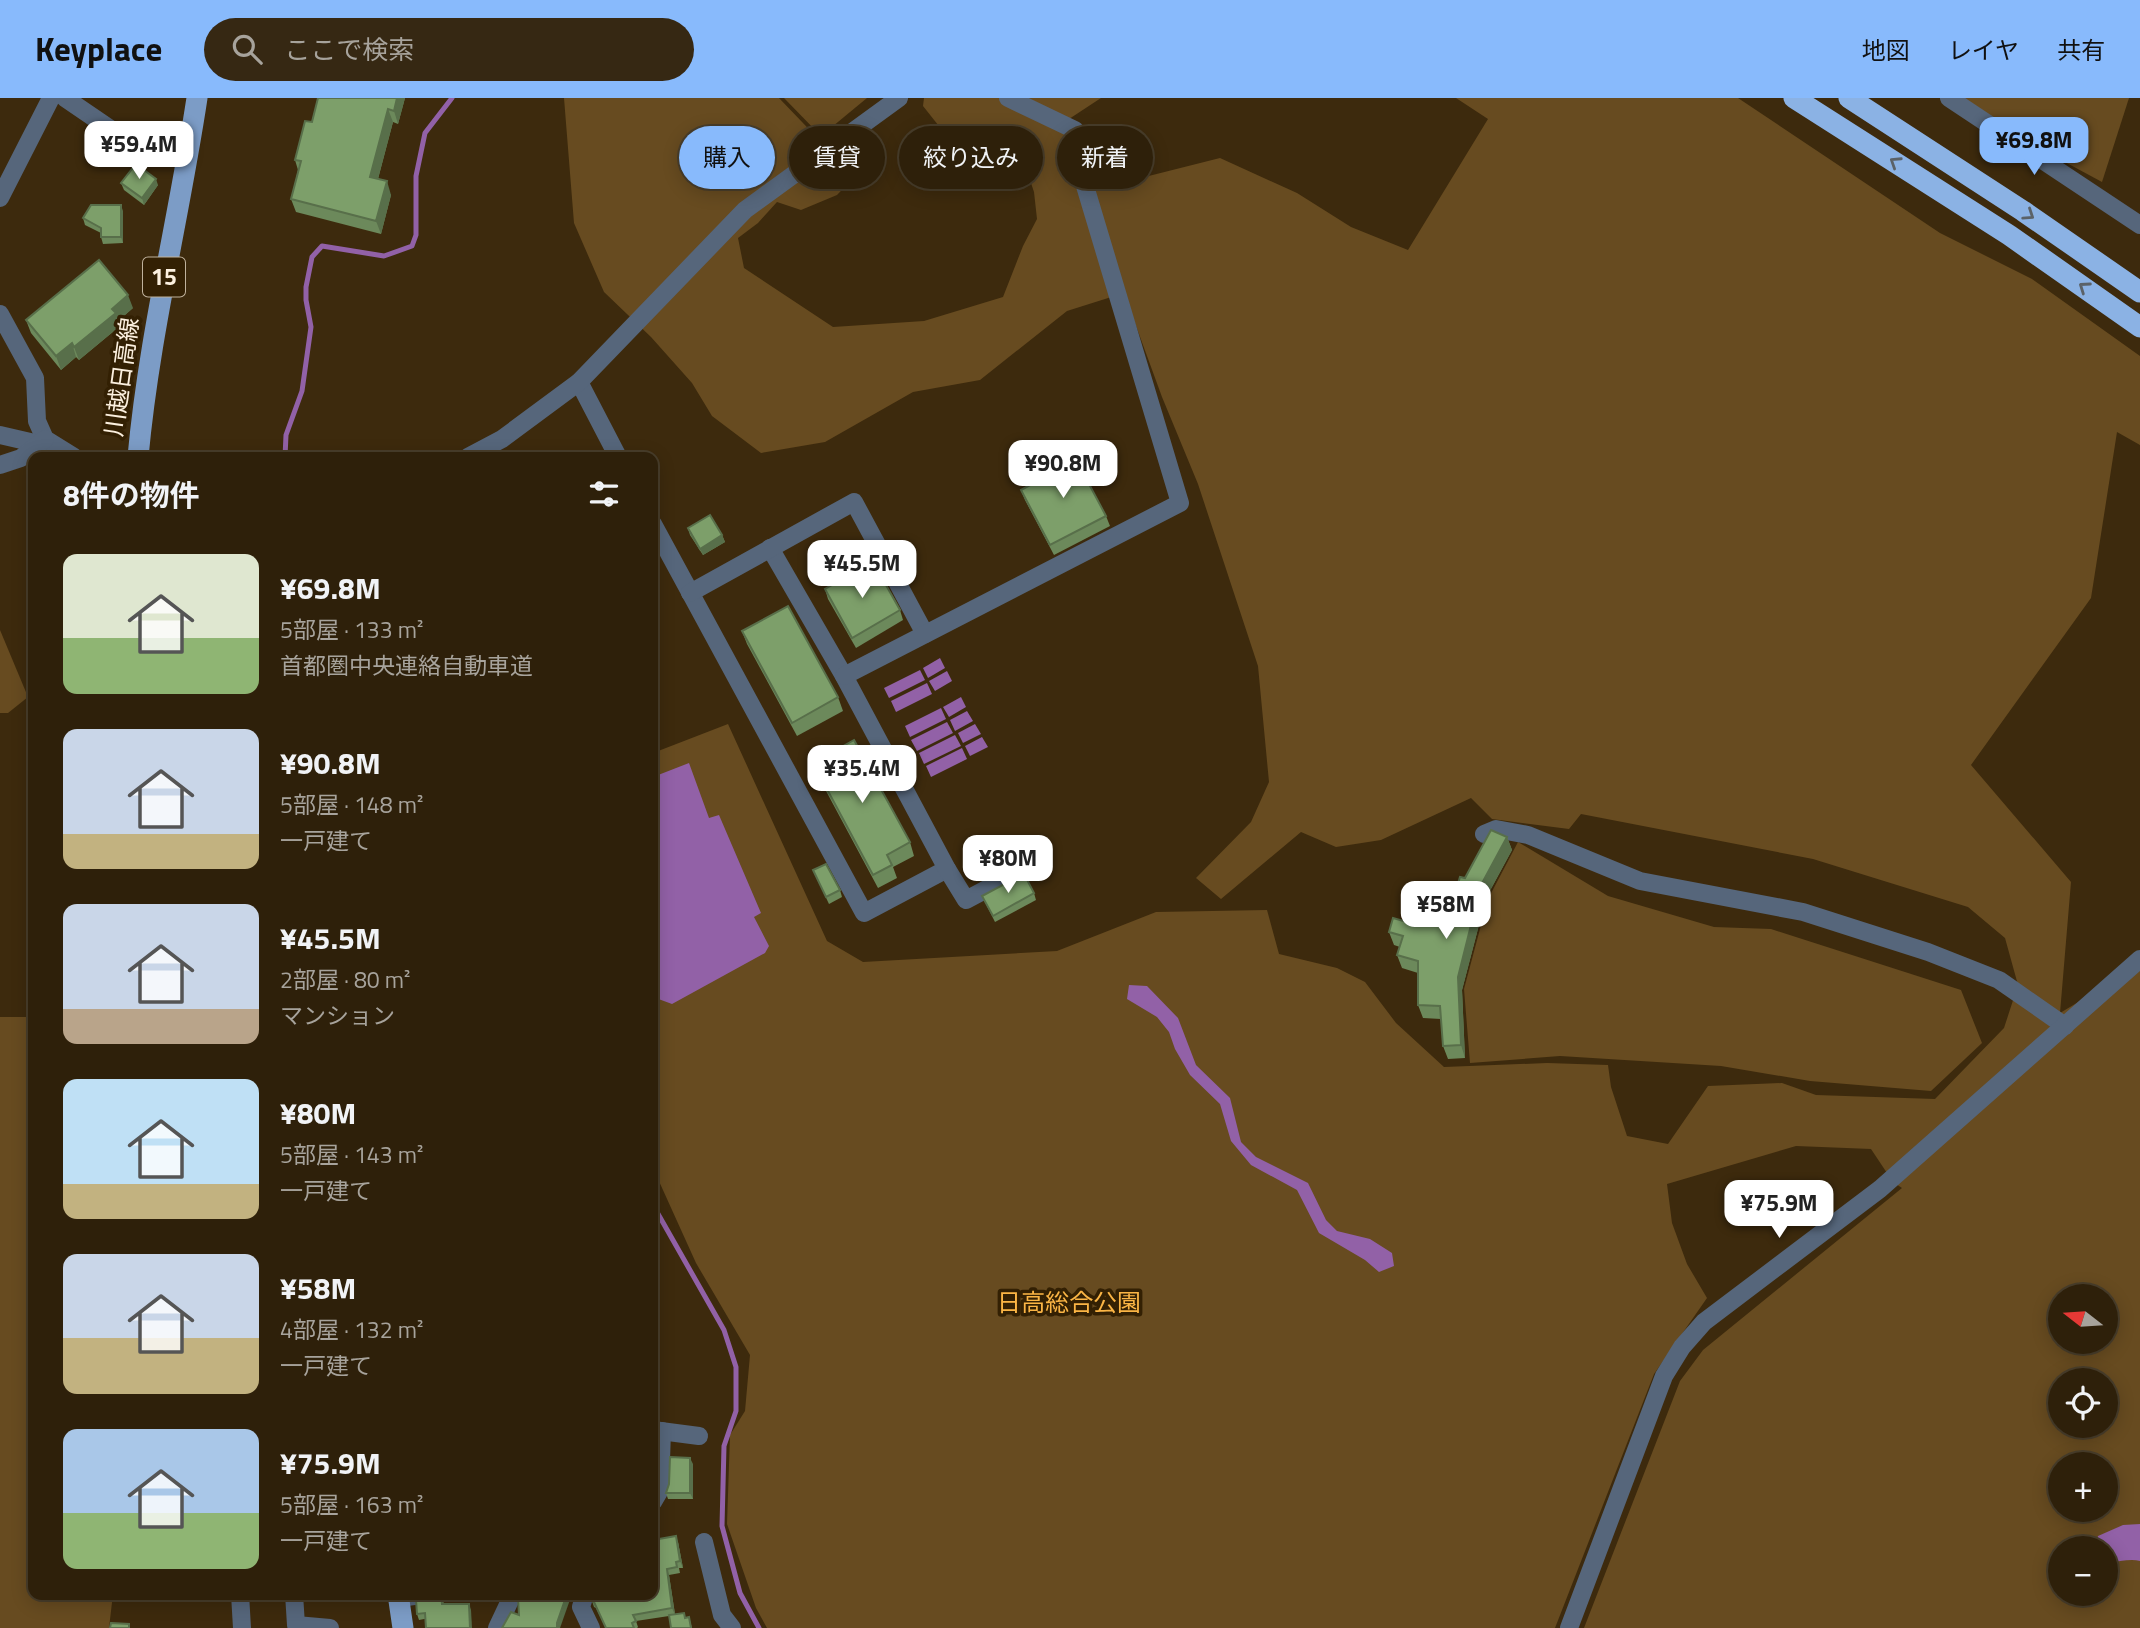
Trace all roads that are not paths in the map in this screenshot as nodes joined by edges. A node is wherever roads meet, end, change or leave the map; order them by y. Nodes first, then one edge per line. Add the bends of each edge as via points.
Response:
1 (51, 98) edge
2 (65, 98) edge
3 (197, 98) edge
4 (899, 98) edge
5 (1008, 98) edge
6 (1794, 98) edge
7 (1849, 98) edge
8 (1949, 98) edge
9 (188, 154) junction
10 (0, 198) edge
11 (2140, 225) edge
12 (2140, 292) edge
13 (0, 314) edge
14 (2140, 327) edge
15 (579, 382) junction
16 (0, 435) edge
17 (42, 441) junction
18 (28, 452) edge
19 (28, 452) edge
20 (64, 452) edge
21 (138, 452) edge
22 (477, 452) edge
23 (615, 452) edge
24 (0, 465) edge
25 (658, 533) edge
26 (770, 548) junction
27 (690, 593) junction
28 (925, 634) junction
29 (844, 676) junction
30 (1484, 834) dead end
31 (947, 869) junction
32 (1013, 875) dead end
33 (2140, 959) edge
34 (2065, 1026) junction
35 (658, 1430) edge
36 (699, 1436) dead end
37 (658, 1450) edge
38 (658, 1493) edge
39 (704, 1542) dead end
40 (240, 1600) edge
41 (295, 1600) edge
42 (400, 1600) edge
43 (510, 1600) edge
44 (583, 1600) edge
45 (242, 1628) edge
46 (330, 1628) edge
47 (403, 1628) edge
48 (497, 1628) edge
49 (591, 1628) edge
50 (732, 1628) edge
51 (1569, 1628) edge

1 - 10 street
2 - 9 street via 125,139
3 - 9 main road, 川越日高線 / 15
4 - 15 street via 746,210
5 - 28 street via 1075,130 1085,186 1180,503
14 -> 6 highway via 2009,235
7 -> 12 highway
8 - 11 street
9 - 21 main road, 川越日高線 / 15 via 155,325
13 - 17 street via 35,377
15 - 22 street
15 - 23 street
16 - 17 street
17 - 19 street
17 - 20 street
18 - 24 street
25 - 27 street
26 - 27 street
26 - 28 street via 854,502
26 - 29 street
27 - 31 street via 864,913
28 - 29 street
29 - 31 street
30 - 34 street via 1496,829 1528,835 1640,881 1803,912 1928,952 1998,980
31 - 32 street via 966,900
33 - 34 street
34 - 51 street via 1914,1160 1704,1322 1682,1348 1660,1387
35 - 36 street
37 - 38 street
39 - 50 street via 722,1615
40 - 45 street
41 - 46 street via 296,1625
42 - 47 main road
43 - 48 street
44 - 49 street via 581,1607

